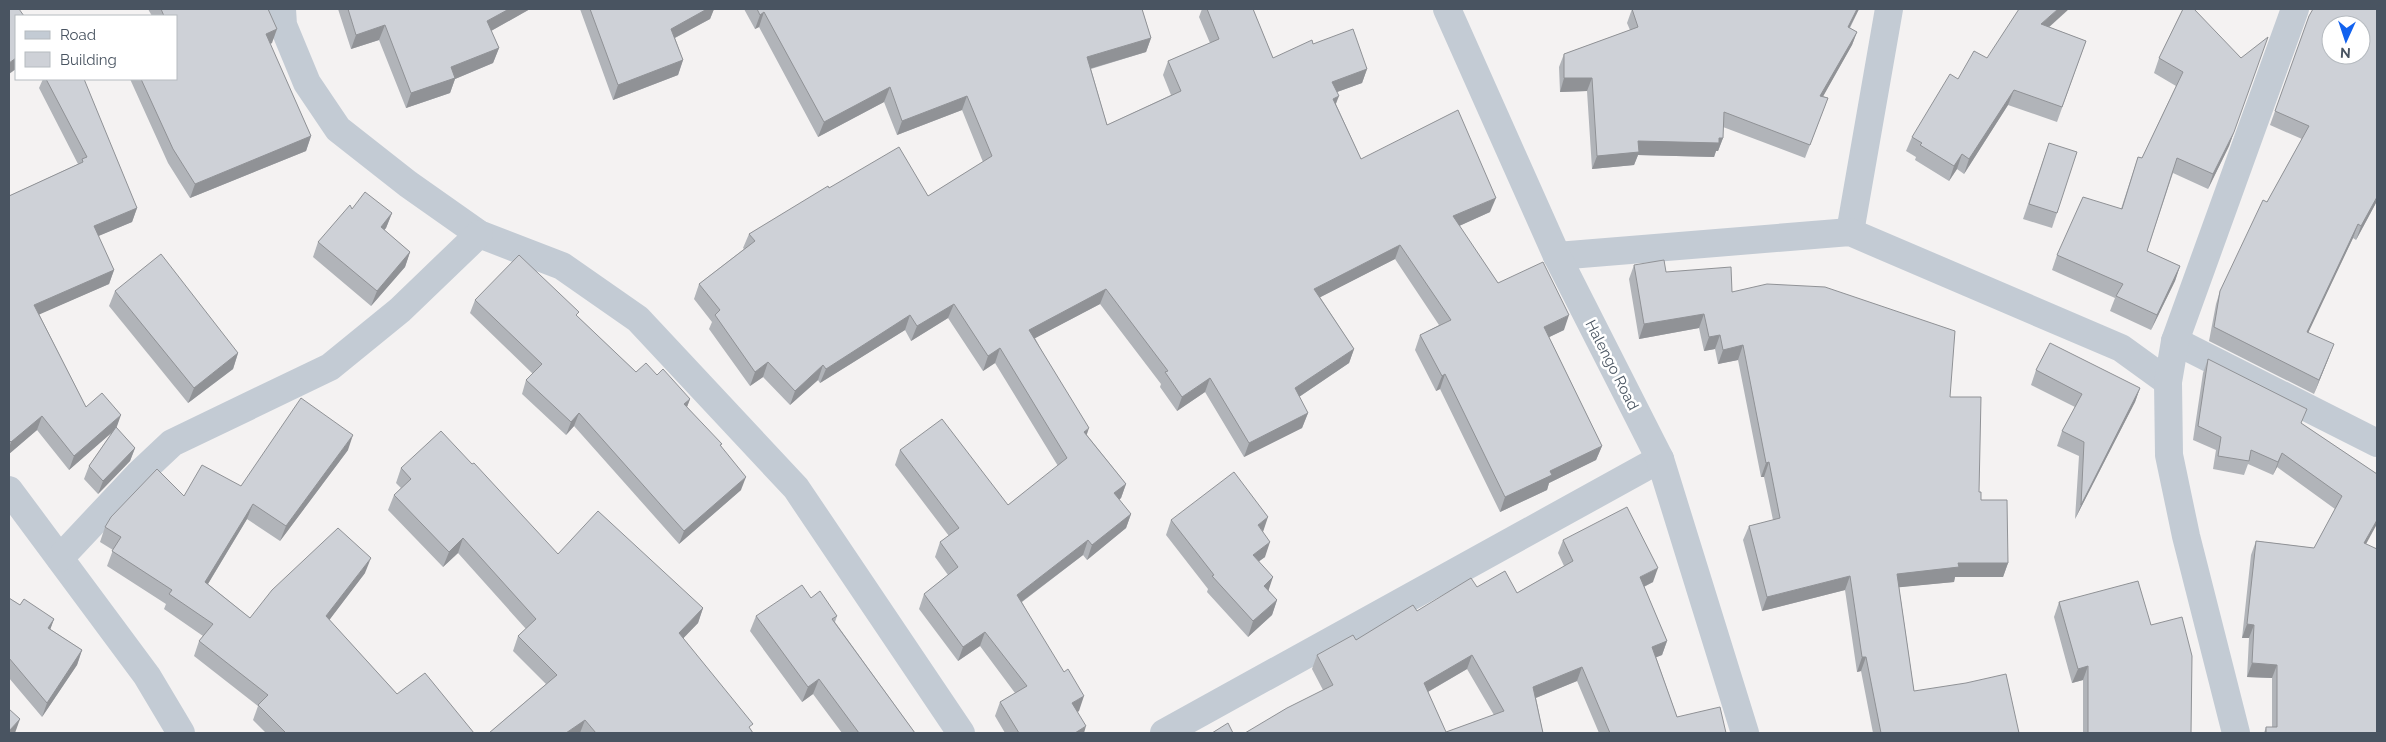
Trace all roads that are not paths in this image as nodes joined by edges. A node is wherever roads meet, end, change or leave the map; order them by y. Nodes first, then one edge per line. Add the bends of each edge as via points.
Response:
1 (282, 9) edge
2 (1889, 9) edge
3 (2295, 9) edge
4 (1455, 15) edge
5 (1850, 232) junction
6 (479, 234) junction
7 (1556, 256) junction
8 (2175, 341) junction
9 (2168, 382) junction
10 (2377, 443) edge
11 (1660, 460) junction
12 (9, 490) edge
13 (60, 558) junction
14 (181, 733) edge
15 (961, 733) edge
16 (1164, 733) edge
17 (1746, 733) edge
18 (2236, 733) edge

1 - 6 street via 283,25 307,83 338,130
2 - 5 street
3 - 8 street
4 - 7 street, Halengo Road
5 - 7 street
5 - 9 street via 2121,348
6 - 13 street via 400,310 330,367 172,443
6 - 15 street via 562,266 638,319 796,488
7 - 11 street, Halengo Road
8 - 9 street
8 - 10 street
9 - 18 street via 2169,455
11 - 16 street
11 - 17 street, Halengo Road
12 - 13 street
13 - 14 street via 148,676

